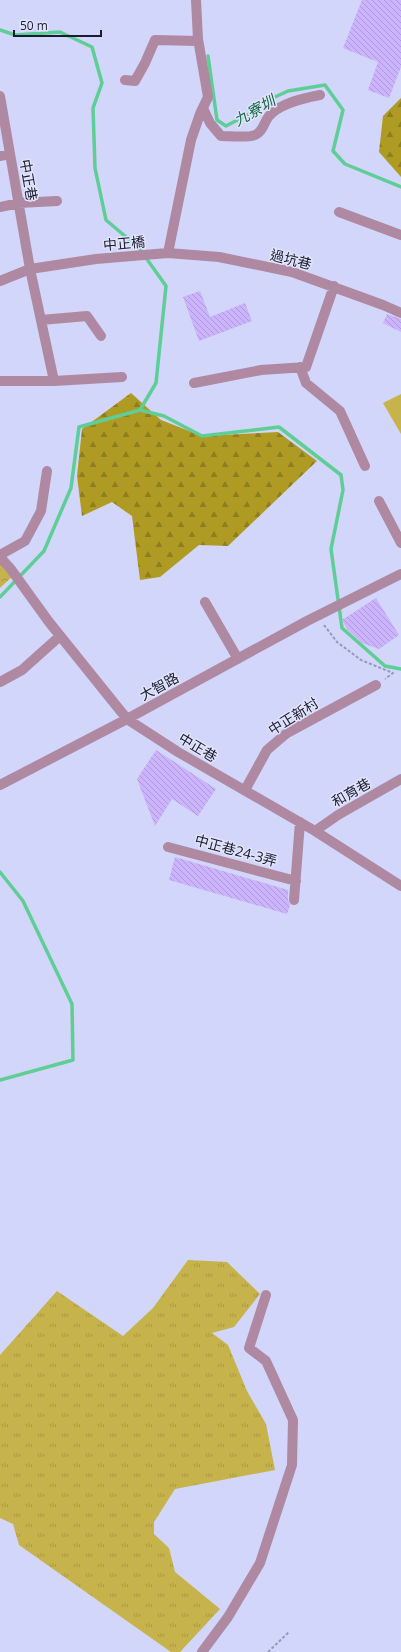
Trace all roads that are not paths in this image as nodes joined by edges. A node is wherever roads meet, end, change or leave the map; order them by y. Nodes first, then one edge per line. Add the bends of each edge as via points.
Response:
1 (196, 0) edge
2 (198, 41) junction
3 (124, 80) dead end
4 (320, 95) dead end
5 (0, 96) edge
6 (203, 108) junction
7 (5, 155) edge
8 (57, 201) dead end
9 (19, 203) junction
10 (0, 207) edge
11 (339, 212) dead end
12 (401, 235) edge
13 (168, 253) junction
14 (155, 254) joint
15 (30, 269) junction
16 (0, 281) edge
17 (334, 286) junction
18 (401, 313) edge
19 (41, 320) junction
20 (101, 336) dead end
21 (300, 367) junction
22 (122, 377) dead end
23 (0, 381) edge
24 (54, 381) junction
25 (194, 383) dead end
26 (365, 466) dead end
27 (47, 471) dead end
28 (380, 501) dead end
29 (401, 543) edge
30 (0, 556) edge
31 (401, 574) edge
32 (205, 602) dead end
33 (60, 636) junction
34 (238, 659) junction
35 (0, 682) edge
36 (376, 685) road end
37 (127, 720) junction
38 (401, 779) edge
39 (0, 785) edge
40 (245, 790) junction
41 (300, 822) junction
42 (315, 831) junction
43 (168, 847) dead end
44 (296, 881) junction
45 (401, 886) edge
46 (294, 900) dead end
47 (266, 1295) dead end
48 (202, 1652) edge

1 - 2 street
2 - 3 street via 155,40 135,81
2 - 6 street via 208,97
4 - 6 street via 298,100 277,110 254,136 221,136 210,123
5 - 7 street, 中正巷
6 - 13 street via 191,140
7 - 9 street, 中正巷
8 - 9 street
9 - 10 street
9 - 15 street, 中正巷
11 - 12 street
13 - 14 street, 過坑巷
13 - 17 street, 過坑巷 via 226,259 292,272
14 - 15 street, 中正橋
15 - 16 street
15 - 19 street, 中正巷
17 - 18 street, 過坑巷
17 - 21 street via 306,366
19 - 20 street via 87,316
19 - 24 street, 中正巷
21 - 25 street via 261,370
21 - 26 street via 306,383 340,411
22 - 24 street
23 - 24 street
27 - 30 street via 41,511 25,542
28 - 29 street
30 - 33 street, 中正巷
31 - 34 street, 大智路
32 - 34 street
33 - 35 street via 22,670
33 - 37 street, 中正巷
34 - 37 street, 大智路
36 - 40 street, 中正新村 via 287,733 267,750
37 - 39 street, 大智路
37 - 40 street, 中正巷
38 - 42 street, 和育巷
40 - 41 street, 中正巷
41 - 42 street, 中正巷
41 - 44 street, 中正巷24-3弄
42 - 45 street, 中正巷
43 - 44 street, 中正巷24-3弄
44 - 46 street, 中正巷24-3弄
47 - 48 street via 249,1348 266,1361 293,1420 292,1465 260,1563 228,1617

